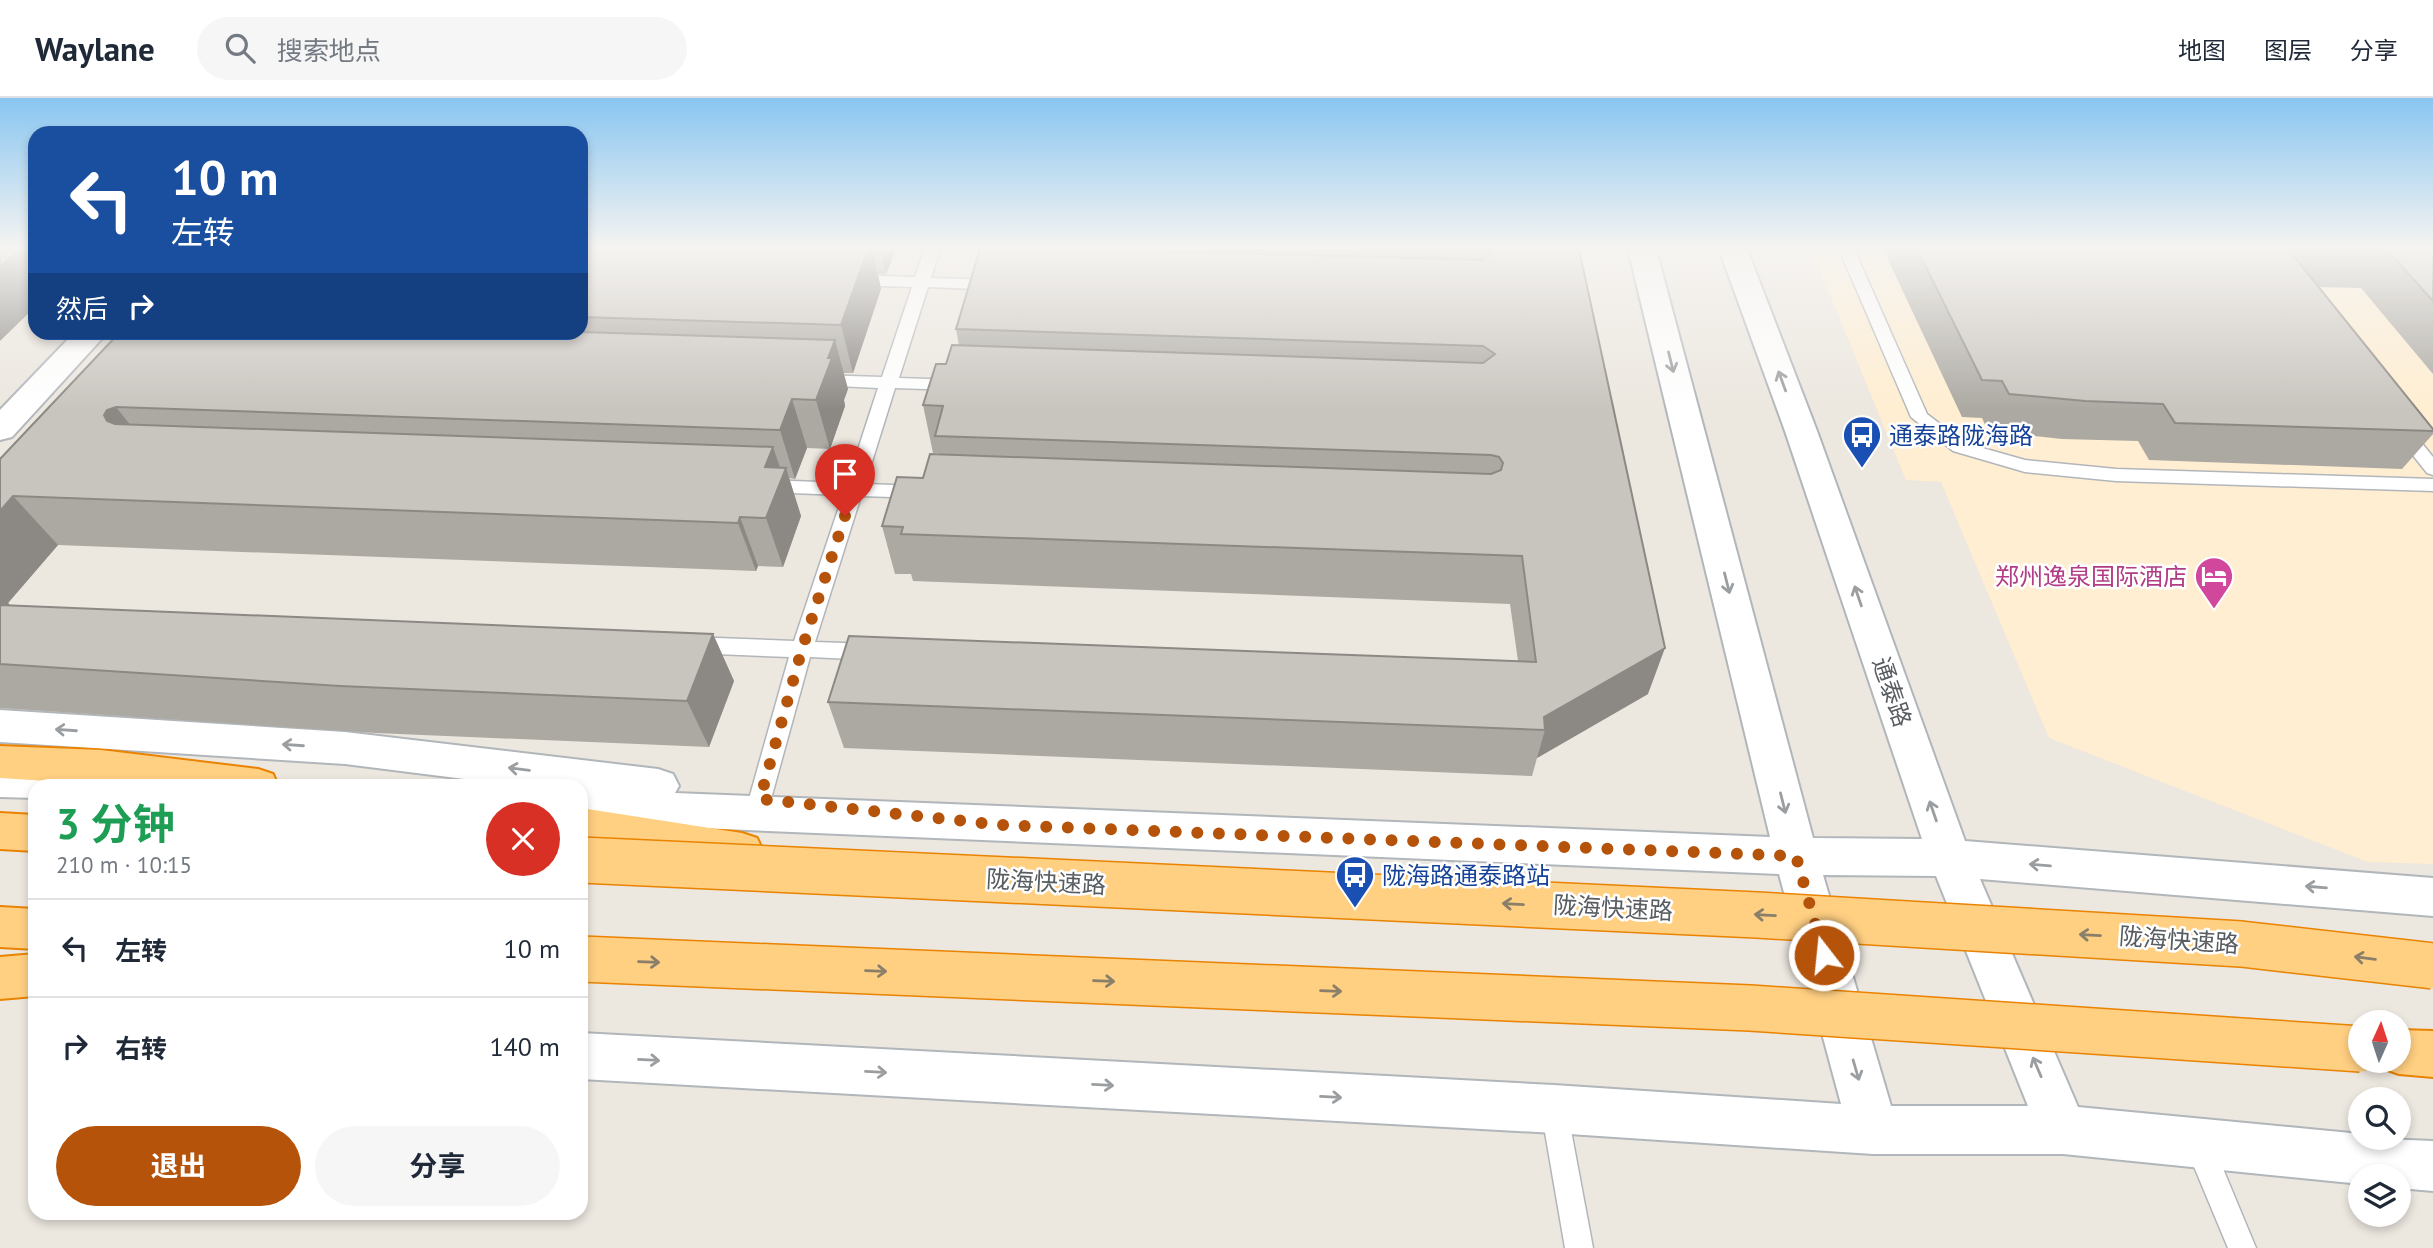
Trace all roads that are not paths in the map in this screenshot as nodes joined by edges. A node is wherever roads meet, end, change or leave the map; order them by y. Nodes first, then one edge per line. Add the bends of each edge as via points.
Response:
1 (914, 303) edge
2 (1656, 303) edge
3 (1753, 303) edge
4 (1870, 303) edge
5 (85, 340) edge
6 (806, 380) edge
7 (889, 383) junction
8 (972, 386) edge
9 (2391, 417) edge
10 (0, 429) edge
11 (2433, 469) edge
12 (742, 485) edge
13 (2433, 485) edge
14 (854, 489) junction
15 (937, 492) edge
16 (677, 644) edge
17 (802, 649) junction
18 (898, 653) edge
19 (0, 726) edge
20 (0, 762) edge
21 (203, 779) edge
22 (0, 780) edge
23 (28, 781) edge
24 (760, 799) junction
25 (588, 806) edge
26 (1001, 825) junction
27 (588, 827) edge
28 (0, 831) edge
29 (28, 832) edge
30 (1796, 856) junction
31 (1950, 858) junction
32 (588, 860) edge
33 (886, 875) junction
34 (2433, 897) edge
35 (0, 927) edge
36 (28, 929) edge
37 (588, 959) edge
38 (2433, 966) edge
39 (28, 976) edge
40 (0, 980) edge
41 (28, 986) edge
42 (2348, 1048) edge
43 (2412, 1053) edge
44 (2433, 1054) edge
45 (588, 1056) edge
46 (1554, 1109) junction
47 (1873, 1130) junction
48 (2063, 1130) junction
49 (2199, 1145) junction
50 (2433, 1166) edge
51 (1579, 1248) edge
52 (2242, 1248) edge

1 - 7 lane
2 -> 30 street
31 -> 3 street, 通泰路
4 - 13 lane via 1920,417 1959,447 2025,466 2116,475
5 - 10 street
6 - 7 lane
7 - 8 lane
7 - 14 lane
9 - 11 lane
12 - 14 lane
14 - 15 lane
14 - 17 lane
16 - 17 lane
17 - 18 lane
17 - 24 lane
24 -> 19 street via 345,748
20 - 21 highway via 101,766
22 - 23 street
24 - 26 street
25 - 26 street
26 - 30 street
27 - 33 highway, bridge
28 - 29 highway
30 - 31 street
30 -> 47 street
34 -> 31 street
48 -> 31 street, 通泰路
32 - 33 highway, 陇海快速路, bridge
38 -> 33 highway, 陇海快速路, bridge via 2241,944 1771,916
35 - 36 highway
37 -> 42 highway, bridge via 1750,1008
39 - 40 highway
40 - 41 street
43 - 44 highway
45 -> 46 street
46 - 47 street
46 - 51 lane
47 - 48 street
48 - 49 street
49 - 50 street
49 - 52 lane

